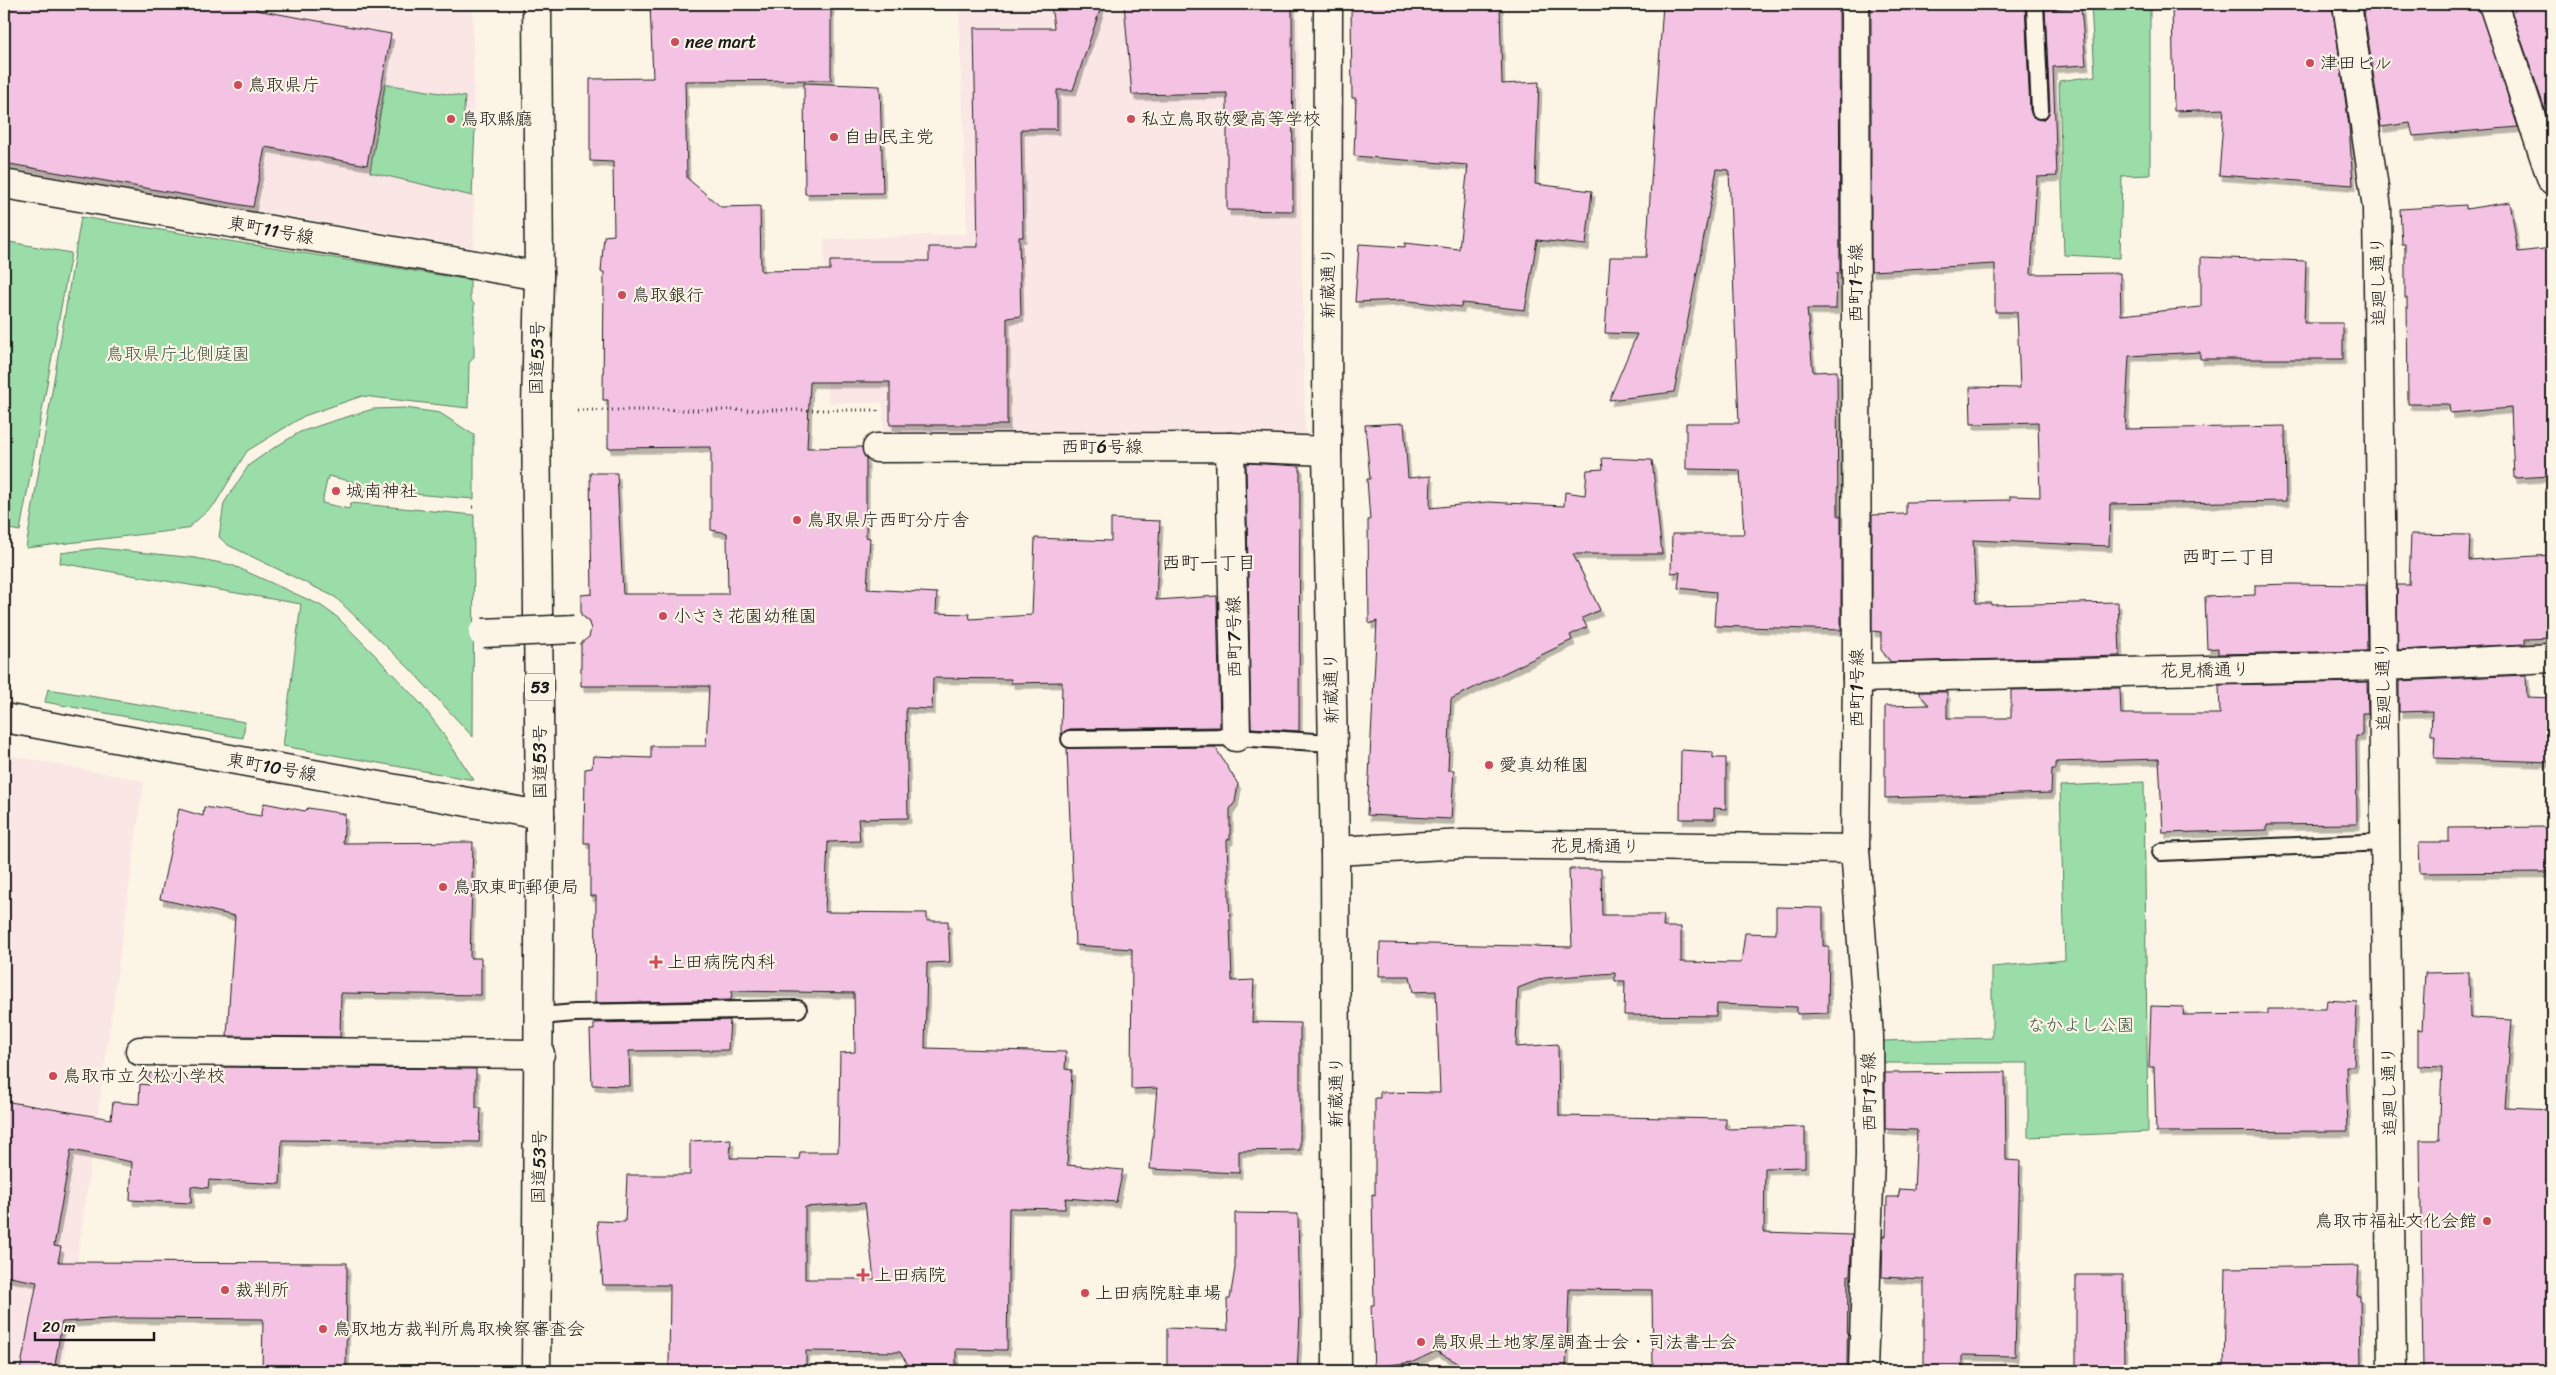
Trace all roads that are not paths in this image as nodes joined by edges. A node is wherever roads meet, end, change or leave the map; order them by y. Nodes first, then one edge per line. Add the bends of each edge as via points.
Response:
1 (537, 4) edge
2 (1328, 4) edge
3 (1855, 4) edge
4 (2035, 4) edge
5 (2347, 4) edge
6 (2493, 4) edge
7 (2040, 110) dead end
8 (2552, 180) edge
9 (4, 184) edge
10 (539, 276) junction
11 (1230, 447) junction
12 (877, 448) road end
13 (1327, 451) junction
14 (575, 629) dead end
15 (483, 633) dead end
16 (2552, 658) edge
17 (2382, 666) junction
18 (1857, 678) junction
19 (4, 718) edge
20 (1236, 737) junction
21 (1070, 739) dead end
22 (1332, 743) junction
23 (540, 815) junction
24 (2385, 842) junction
25 (1855, 849) junction
26 (1335, 851) junction
27 (2161, 852) dead end
28 (798, 1009) dead end
29 (540, 1016) junction
30 (140, 1051) dead end
31 (540, 1054) junction
32 (536, 1371) edge
33 (1336, 1371) edge
34 (1864, 1371) edge
35 (2392, 1371) edge

1 - 10 main road, 国道53号 / 53
2 - 13 main road, 新蔵通り
3 - 18 main road, 西町1号線
4 - 7 lane
5 - 17 main road, 追廻し通り via 2377,208
6 - 8 main road
9 - 10 main road, 東町11号線
10 - 23 main road, 国道53号 / 53 via 536,409
11 - 12 main road, 西町6号線
11 - 13 main road, 西町6号線
11 - 20 main road, 西町7号線
13 - 22 main road, 新蔵通り
14 - 15 main road, bridge
16 - 17 main road, 花見橋通り
17 - 18 main road, 花見橋通り
17 - 24 main road, 追廻し通り
18 - 25 main road, 西町1号線
19 - 23 main road, 東町10号線
20 - 21 lane
20 - 22 lane
22 - 26 main road, 新蔵通り
23 - 29 main road, 国道53号 / 53
24 - 27 lane
24 - 35 main road, 追廻し通り
25 - 26 main road, 花見橋通り via 1464,844
25 - 34 main road, 西町1号線 via 1869,1066
26 - 33 main road, 新蔵通り
28 - 29 lane
29 - 31 main road, 国道53号 / 53
30 - 31 main road
31 - 32 main road, 国道53号 / 53

